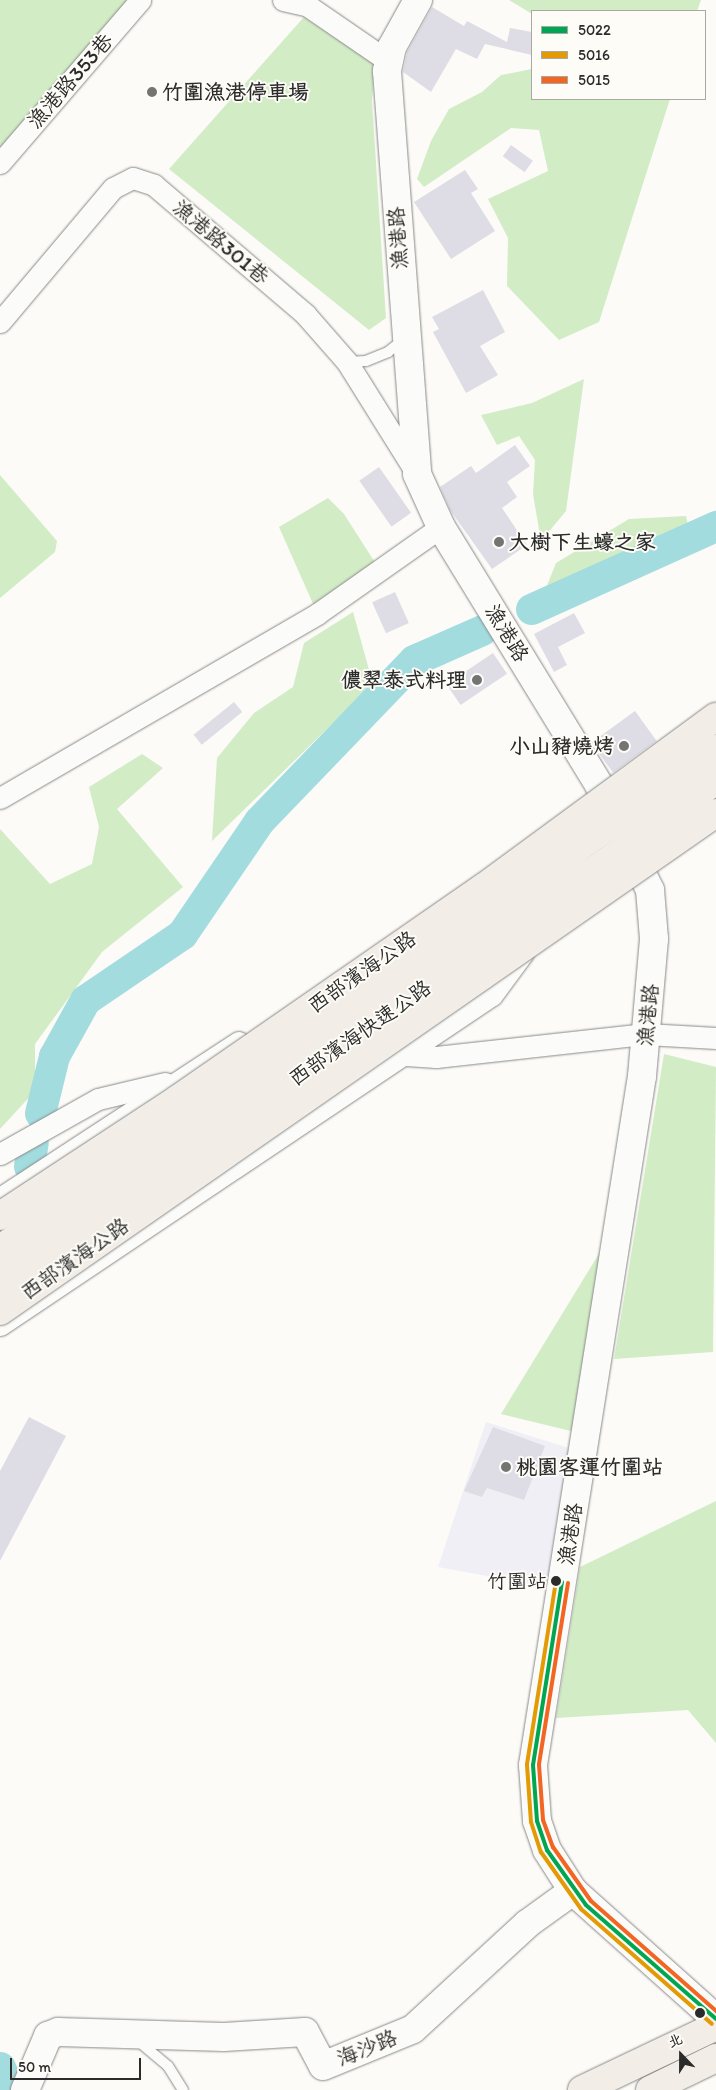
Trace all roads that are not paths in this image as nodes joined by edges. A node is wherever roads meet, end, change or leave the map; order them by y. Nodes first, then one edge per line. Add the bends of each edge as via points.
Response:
1 (140, 0) edge
2 (283, 0) edge
3 (418, 0) edge
4 (388, 61) junction
5 (0, 163) edge
6 (0, 322) edge
7 (405, 339) junction
8 (347, 362) junction
9 (417, 474) junction
10 (441, 528) junction
11 (716, 717) edge
12 (716, 749) edge
13 (716, 780) edge
14 (0, 798) edge
15 (716, 813) edge
16 (614, 815) junction
17 (634, 857) junction
18 (646, 1034) junction
19 (716, 1038) edge
20 (406, 1055) junction
21 (182, 1078) junction
22 (0, 1154) edge
23 (0, 1198) edge
24 (0, 1216) edge
25 (0, 1249) edge
26 (0, 1280) edge
27 (0, 1311) edge
28 (0, 1326) edge
29 (573, 1891) junction
30 (716, 2019) edge
31 (716, 2026) edge
32 (129, 2032) junction
33 (716, 2058) edge
34 (29, 2080) edge
35 (184, 2090) edge
36 (582, 2090) edge
37 (650, 2090) edge

1 - 5 street, 漁港路353巷
2 - 4 street via 308,6
3 - 4 street, 漁港路
4 - 7 street, 漁港路
6 - 8 street, 漁港路301巷 via 114,188 133,178 154,185 305,314
7 - 8 lane via 388,352 366,361
7 - 9 street, 漁港路
8 - 9 street, 漁港路301巷
9 - 10 street, 漁港路
10 - 14 street via 317,614
10 - 16 street, 漁港路 via 599,785
11 - 24 main road, 西部濱海公路, bridge via 483,888 178,1099
12 - 25 main road, 西部濱海快速公路, bridge via 428,955
13 - 26 main road, 西部濱海快速公路, bridge via 605,863
15 - 27 main road, 西部濱海公路, bridge
16 - 17 street, 漁港路
16 - 21 street via 520,882 406,932
17 - 18 street, 漁港路 via 650,890 654,939
17 - 20 street via 550,919 492,995
18 - 19 street
18 - 20 street via 436,1057
18 - 29 street, 漁港路 via 533,1765 537,1821 547,1850
20 - 28 street
21 - 22 street via 98,1099
21 - 23 street
29 - 30 street, 漁港路
29 - 32 street, 海沙路 via 527,1924 413,2029 323,2066 305,2032 224,2038
31 - 36 main road
32 - 34 street, 海沙路 via 58,2032 48,2036
32 - 35 lane via 168,2066
33 - 37 main road

